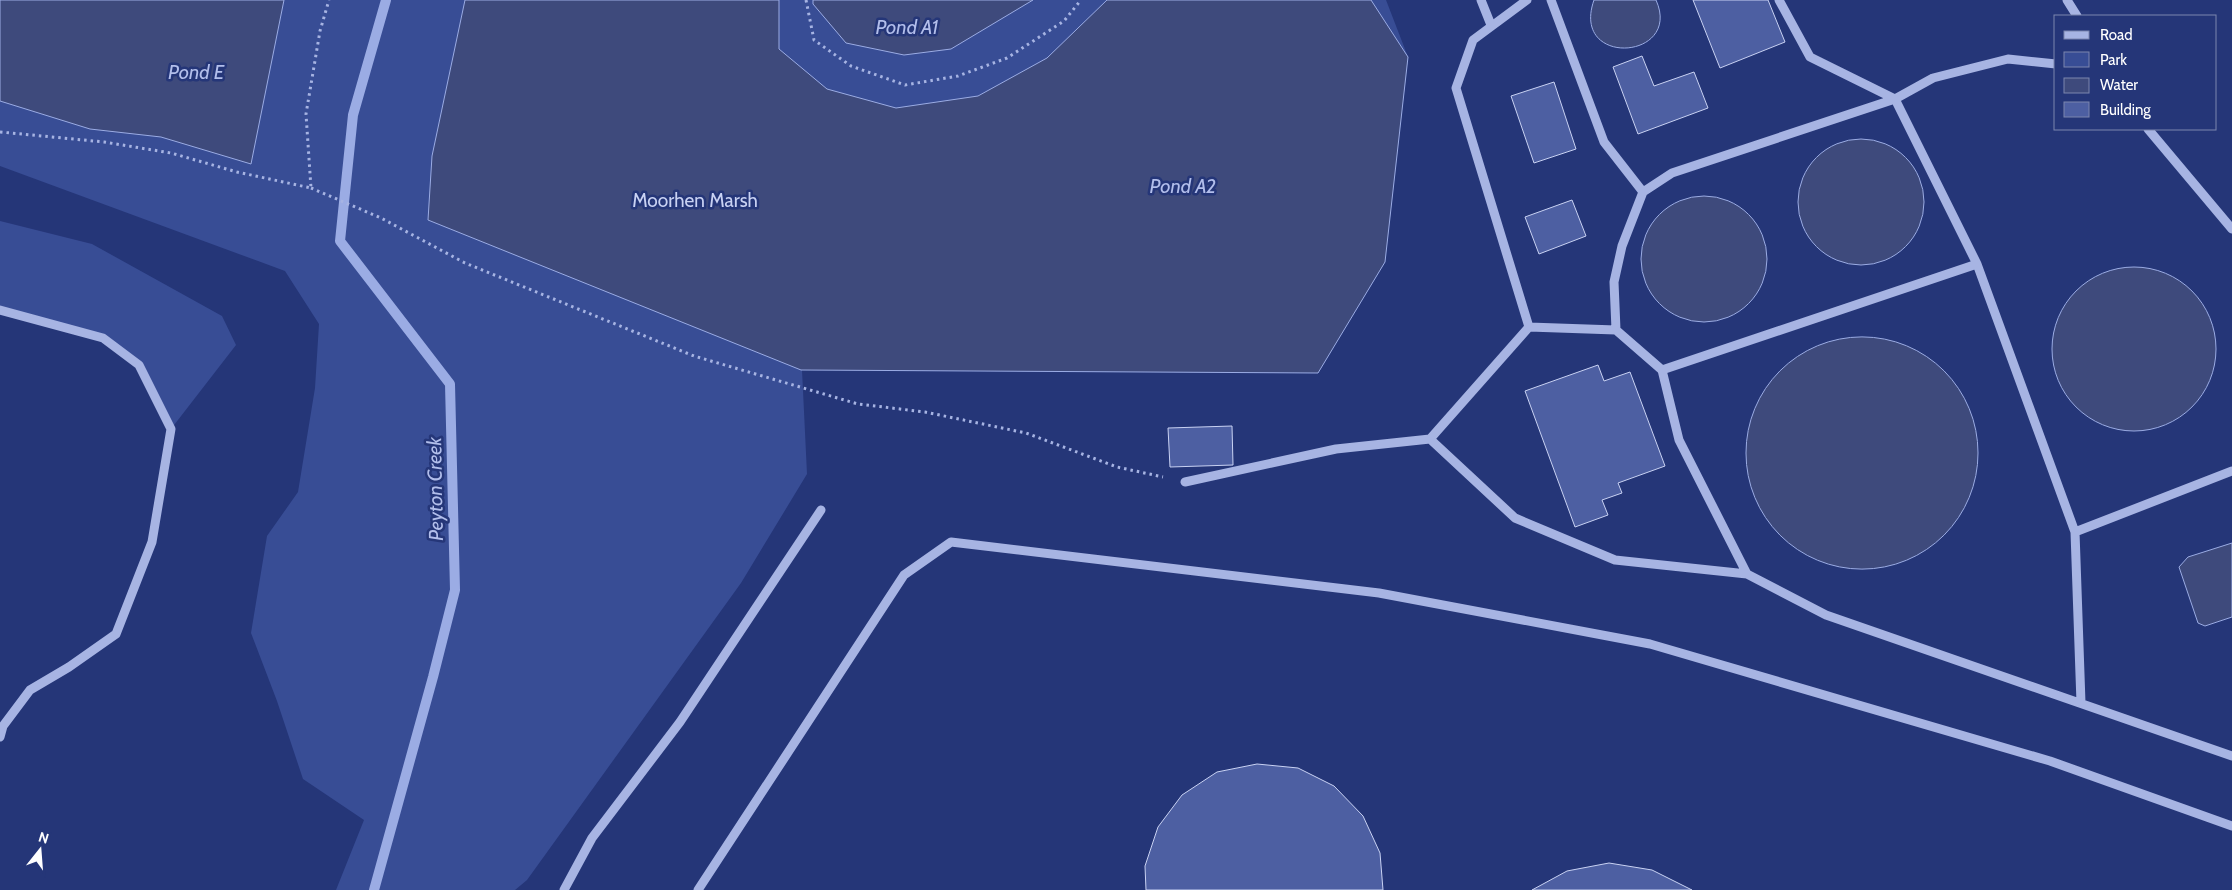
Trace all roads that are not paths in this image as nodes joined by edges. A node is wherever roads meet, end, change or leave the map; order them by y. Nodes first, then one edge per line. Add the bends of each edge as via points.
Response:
1 (1481, 0) edge
2 (1527, 0) edge
3 (1551, 0) edge
4 (1780, 0) edge
5 (2067, 0) edge
6 (2076, 15) edge
7 (1491, 25) junction
8 (2054, 64) edge
9 (1895, 99) junction
10 (2149, 130) edge
11 (1644, 192) junction
12 (2232, 229) edge
13 (1977, 264) junction
14 (0, 310) edge
15 (1529, 327) junction
16 (1616, 330) junction
17 (1662, 370) junction
18 (1430, 439) junction
19 (2232, 471) edge
20 (1185, 482) road end
21 (821, 510) dead end
22 (2075, 532) junction
23 (1747, 574) junction
24 (2081, 703) junction
25 (0, 737) edge
26 (2232, 756) edge
27 (2232, 826) edge
28 (564, 890) edge
29 (698, 890) edge

1 - 7 lane
2 - 7 lane
3 - 11 lane via 1604,142
4 - 9 lane via 1810,58
5 - 6 lane
7 - 15 lane via 1473,40 1456,88
8 - 9 lane via 2008,59 1932,78
9 - 11 lane via 1672,173
9 - 13 lane
10 - 12 lane
11 - 16 lane via 1622,246 1614,282
13 - 17 lane
13 - 22 lane
14 - 25 lane via 103,338 139,365 171,429 152,542 116,634 69,668 30,690 3,726
15 - 16 lane
15 - 18 lane
16 - 17 lane
17 - 23 lane via 1679,440
18 - 20 lane via 1336,449
18 - 23 lane via 1515,518 1615,560
19 - 22 lane
21 - 28 lane via 680,722 592,838
22 - 24 lane
23 - 24 lane via 1826,615
24 - 26 lane
27 - 29 lane via 2050,761 1650,644 1379,593 952,542 904,575

